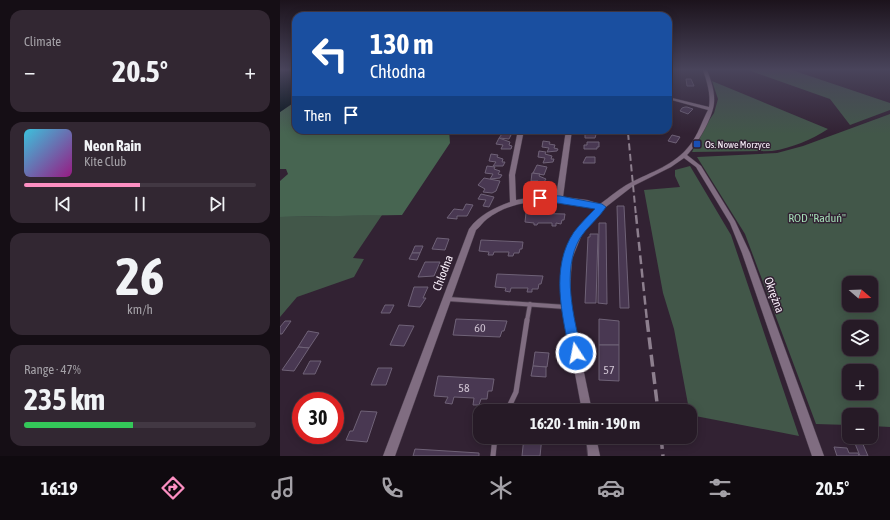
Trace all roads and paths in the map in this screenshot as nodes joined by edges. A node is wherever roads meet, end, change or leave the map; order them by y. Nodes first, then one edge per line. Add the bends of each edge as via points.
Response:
1 (712, 91) edge
2 (672, 99) edge
3 (711, 109) junction
4 (520, 134) edge
5 (568, 134) edge
6 (684, 156) junction
7 (560, 199) junction
8 (513, 203) junction
9 (602, 207) junction
10 (446, 299) junction
11 (530, 304) junction
12 (566, 307) junction
13 (510, 404) edge
14 (586, 404) edge
15 (494, 444) edge
16 (592, 444) edge
17 (389, 456) edge
18 (492, 456) edge
19 (594, 456) edge
20 (818, 456) edge

1 - 3 street
2 - 3 street
3 - 6 street via 693,145
4 - 8 street via 512,175
5 - 7 street
6 - 9 street via 618,194
6 - 20 street, Okrężna via 698,166 746,253
7 - 8 street, Chłodna via 540,198
7 - 9 street, Chłodna
8 - 10 street, Chłodna via 483,218 473,229
9 - 12 street via 585,225 572,245 565,280
10 - 11 lane
10 - 17 street, Chłodna
11 - 12 lane
11 - 13 lane via 516,392
12 - 14 street
15 - 18 lane
16 - 19 street

